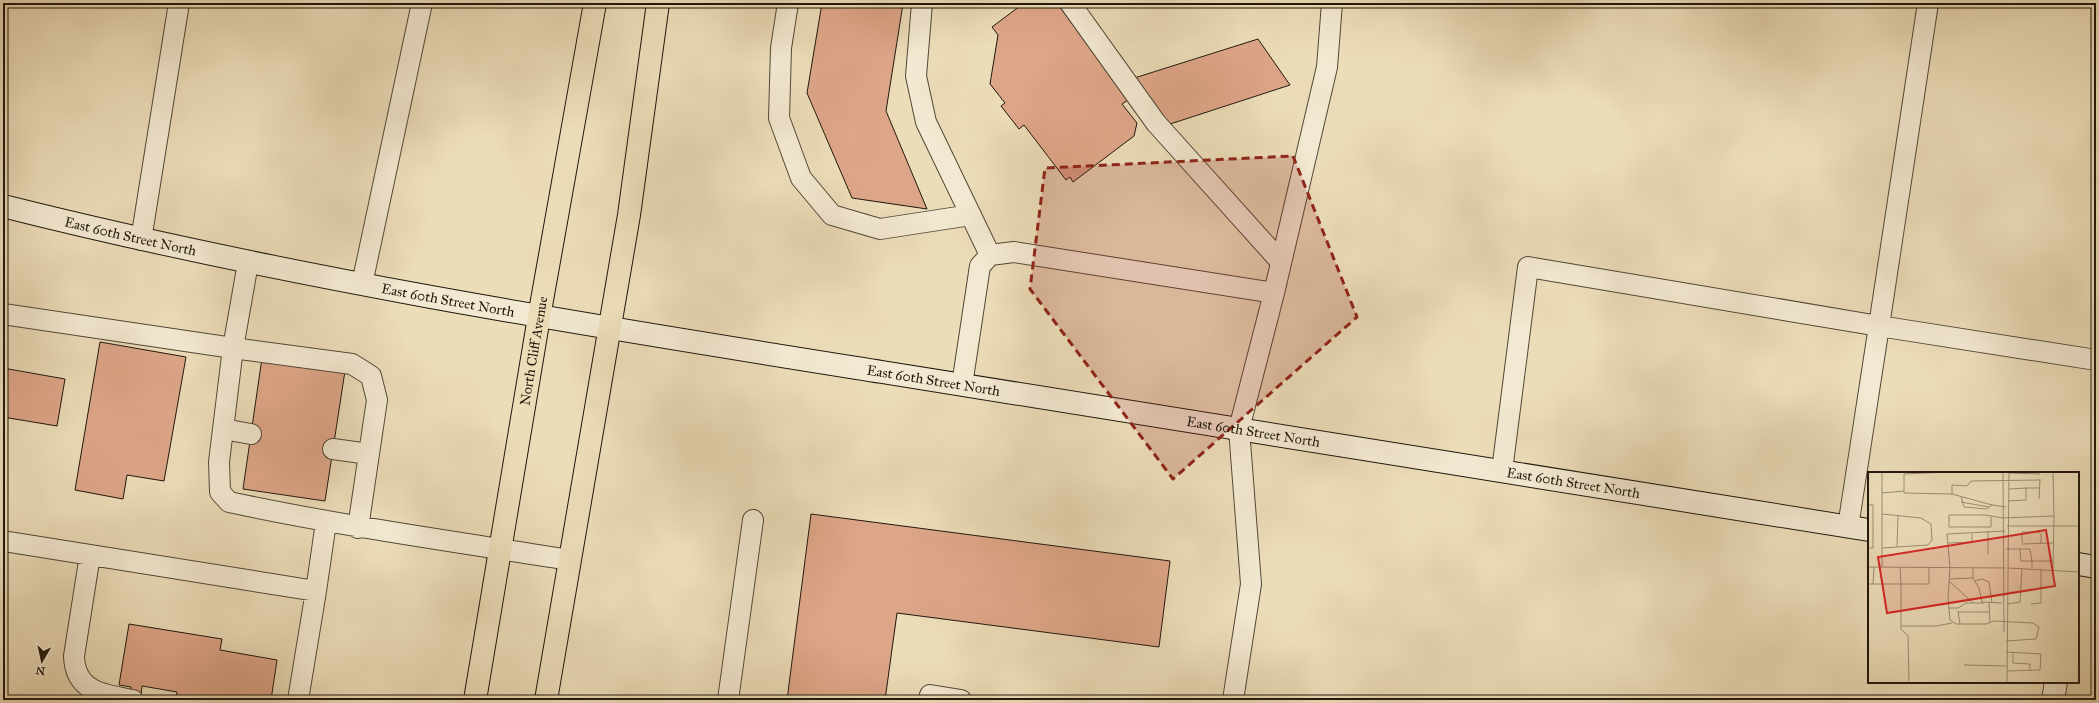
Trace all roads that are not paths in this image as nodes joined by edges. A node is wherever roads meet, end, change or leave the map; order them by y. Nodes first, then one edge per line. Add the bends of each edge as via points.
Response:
1 (179, 3) edge
2 (422, 3) edge
3 (595, 3) edge
4 (658, 3) edge
5 (788, 3) edge
6 (922, 3) edge
7 (1070, 3) edge
8 (1332, 3) edge
9 (1928, 3) edge
10 (3, 206) edge
11 (970, 215) junction
12 (141, 240) junction
13 (990, 255) junction
14 (1281, 262) junction
15 (248, 263) junction
16 (362, 284) junction
17 (1274, 293) junction
18 (3, 314) edge
19 (539, 317) junction
20 (1879, 326) junction
21 (608, 328) junction
22 (233, 348) junction
23 (2096, 360) edge
24 (962, 385) junction
25 (223, 429) junction
26 (1239, 429) junction
27 (251, 434) dead end
28 (333, 448) dead end
29 (369, 454) junction
30 (1502, 471) junction
31 (753, 520) dead end
32 (326, 522) junction
33 (358, 528) junction
34 (1859, 528) edge
35 (3, 541) edge
36 (500, 549) junction
37 (90, 555) junction
38 (570, 560) junction
39 (2079, 564) edge
40 (2096, 567) edge
41 (316, 591) junction
42 (2056, 683) edge
43 (133, 700) edge
44 (298, 700) edge
45 (475, 700) edge
46 (546, 700) edge
47 (728, 700) edge
48 (929, 700) edge
49 (961, 700) edge
50 (1233, 700) edge
51 (2053, 700) edge

1 - 12 lane
2 - 16 lane
3 - 19 main road, North Cliff Avenue
4 - 21 main road via 628,215
5 - 11 lane via 781,48 779,118 801,178 832,215 880,229
6 - 11 lane via 916,76 926,122
7 - 14 lane via 1156,123
8 - 14 lane via 1328,67
9 - 20 lane
10 - 12 main road, East 60th Street North
11 - 13 lane
12 - 15 main road, East 60th Street North
13 - 17 lane via 1014,252
13 - 24 lane via 980,266
14 - 17 lane
15 - 16 main road, East 60th Street North
15 - 22 lane
16 - 19 main road, East 60th Street North
17 - 26 lane
18 - 22 lane
19 - 21 main road, East 60th Street North
19 - 36 main road, North Cliff Avenue
20 - 23 lane
20 - 30 lane via 1528,267
20 - 34 lane
21 - 24 main road, East 60th Street North
21 - 38 main road
22 - 25 lane
22 - 29 lane via 352,364 371,376 377,400
24 - 26 main road, East 60th Street North
25 - 27 lane
25 - 32 lane via 219,462 220,492 229,502
26 - 30 main road, East 60th Street North
26 - 50 lane via 1251,584
28 - 29 lane
29 - 33 lane
30 - 34 main road, East 60th Street North
31 - 47 lane
32 - 33 lane
32 - 41 lane
33 - 36 lane
35 - 37 lane
36 - 38 lane
36 - 45 main road, North Cliff Avenue
37 - 41 lane
37 - 43 lane via 74,656 75,667 82,681 92,689 106,696
38 - 46 main road
39 - 40 main road
41 - 44 lane
42 - 51 main road
48 - 49 lane via 930,695

